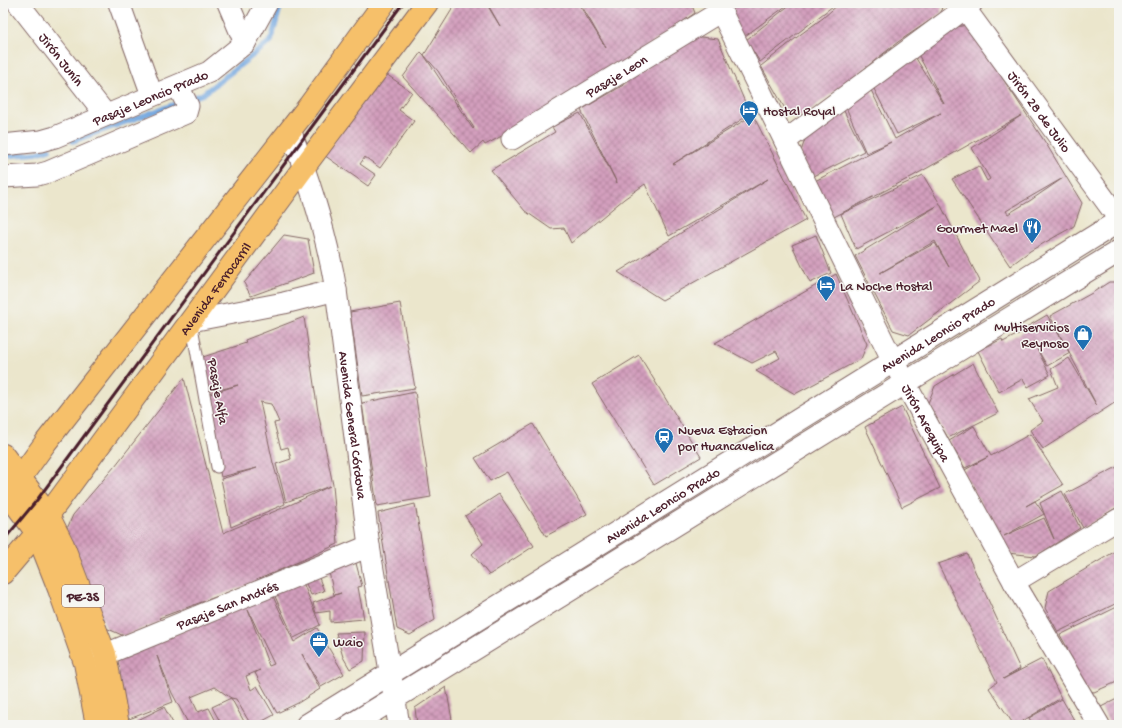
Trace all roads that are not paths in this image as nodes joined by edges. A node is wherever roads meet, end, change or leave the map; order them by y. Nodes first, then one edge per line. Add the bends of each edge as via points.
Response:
1 (18, 3) edge
2 (119, 3) edge
3 (228, 3) edge
4 (267, 3) edge
5 (384, 3) edge
6 (426, 3) edge
7 (966, 5) edge
8 (719, 7) edge
9 (245, 43) junction
10 (178, 86) junction
11 (152, 95) junction
12 (106, 115) junction
13 (290, 130) junction
14 (512, 139) dead end
15 (785, 141) junction
16 (3, 145) edge
17 (304, 167) junction
18 (3, 177) edge
19 (1119, 220) edge
20 (1119, 251) edge
21 (336, 290) junction
22 (191, 321) junction
23 (893, 361) junction
24 (905, 384) junction
25 (773, 436) junction
26 (3, 455) edge
27 (786, 457) junction
28 (217, 466) dead end
29 (8, 489) edge
30 (48, 515) junction
31 (1119, 519) edge
32 (631, 524) junction
33 (37, 533) junction
34 (644, 545) junction
35 (368, 546) junction
36 (3, 573) edge
37 (1014, 582) junction
38 (105, 654) junction
39 (85, 663) junction
40 (389, 675) junction
41 (394, 698) junction
42 (97, 725) edge
43 (118, 725) edge
44 (306, 725) edge
45 (351, 725) edge
46 (399, 725) edge
47 (1099, 725) edge

1 - 12 street, Jirón Junín
2 - 11 street
3 - 9 street
4 - 9 street, Pasaje Leoncio Prado
5 - 13 main road
6 - 17 main road, Avenida Ferrocarril
7 - 15 street
7 - 19 street, Jirón 28 de Julio
8 - 14 street, Pasaje Leon
8 - 15 street, Jirón Arequipa
9 - 10 street, Pasaje Leoncio Prado via 209,72
10 - 11 street, Pasaje Leoncio Prado
10 - 18 street via 188,106 186,113 48,172
11 - 12 street, Pasaje Leoncio Prado
12 - 16 street, Pasaje Leoncio Prado via 55,137
13 - 17 street, Avenida General Córdova
13 - 29 main road
15 - 23 street, Jirón Arequipa
17 - 21 street, Avenida General Córdova via 330,254
17 - 22 main road, Avenida Ferrocarril
19 - 23 street, Avenida Leoncio Prado
20 - 24 street, Avenida Leoncio Prado
21 - 22 street
21 - 35 street, Avenida General Córdova
22 - 28 lane, Pasaje Alfa
22 - 30 main road, Avenida Ferrocarril
23 - 24 street, Jirón Arequipa
23 - 25 street, Avenida Leoncio Prado
24 - 27 street, Avenida Leoncio Prado
24 - 37 street, Jirón Arequipa
25 - 27 street
25 - 32 street, Avenida Leoncio Prado
26 - 29 main road, PE-3S
27 - 34 street, Avenida Leoncio Prado
29 - 30 main road, PE-3S
29 - 33 main road, PE-3S
30 - 33 main road, Avenida Ferrocarril
30 - 38 main road, PE-3S via 63,546
31 - 37 street
32 - 34 street
32 - 40 street, Avenida Leoncio Prado
33 - 36 main road, Avenida Ferrocarril
33 - 39 main road, PE-3S
34 - 41 street, Avenida Leoncio Prado
35 - 38 street, Pasaje San Andrés
35 - 40 street, Avenida General Córdova
37 - 47 street, Jirón Arequipa
38 - 39 street, Pasaje San Andrés
38 - 43 main road, PE-3S
39 - 42 main road, PE-3S
40 - 41 street, Avenida General Córdova
40 - 44 street, Avenida Leoncio Prado
41 - 45 street, Avenida Leoncio Prado
41 - 46 street, Avenida General Córdova

